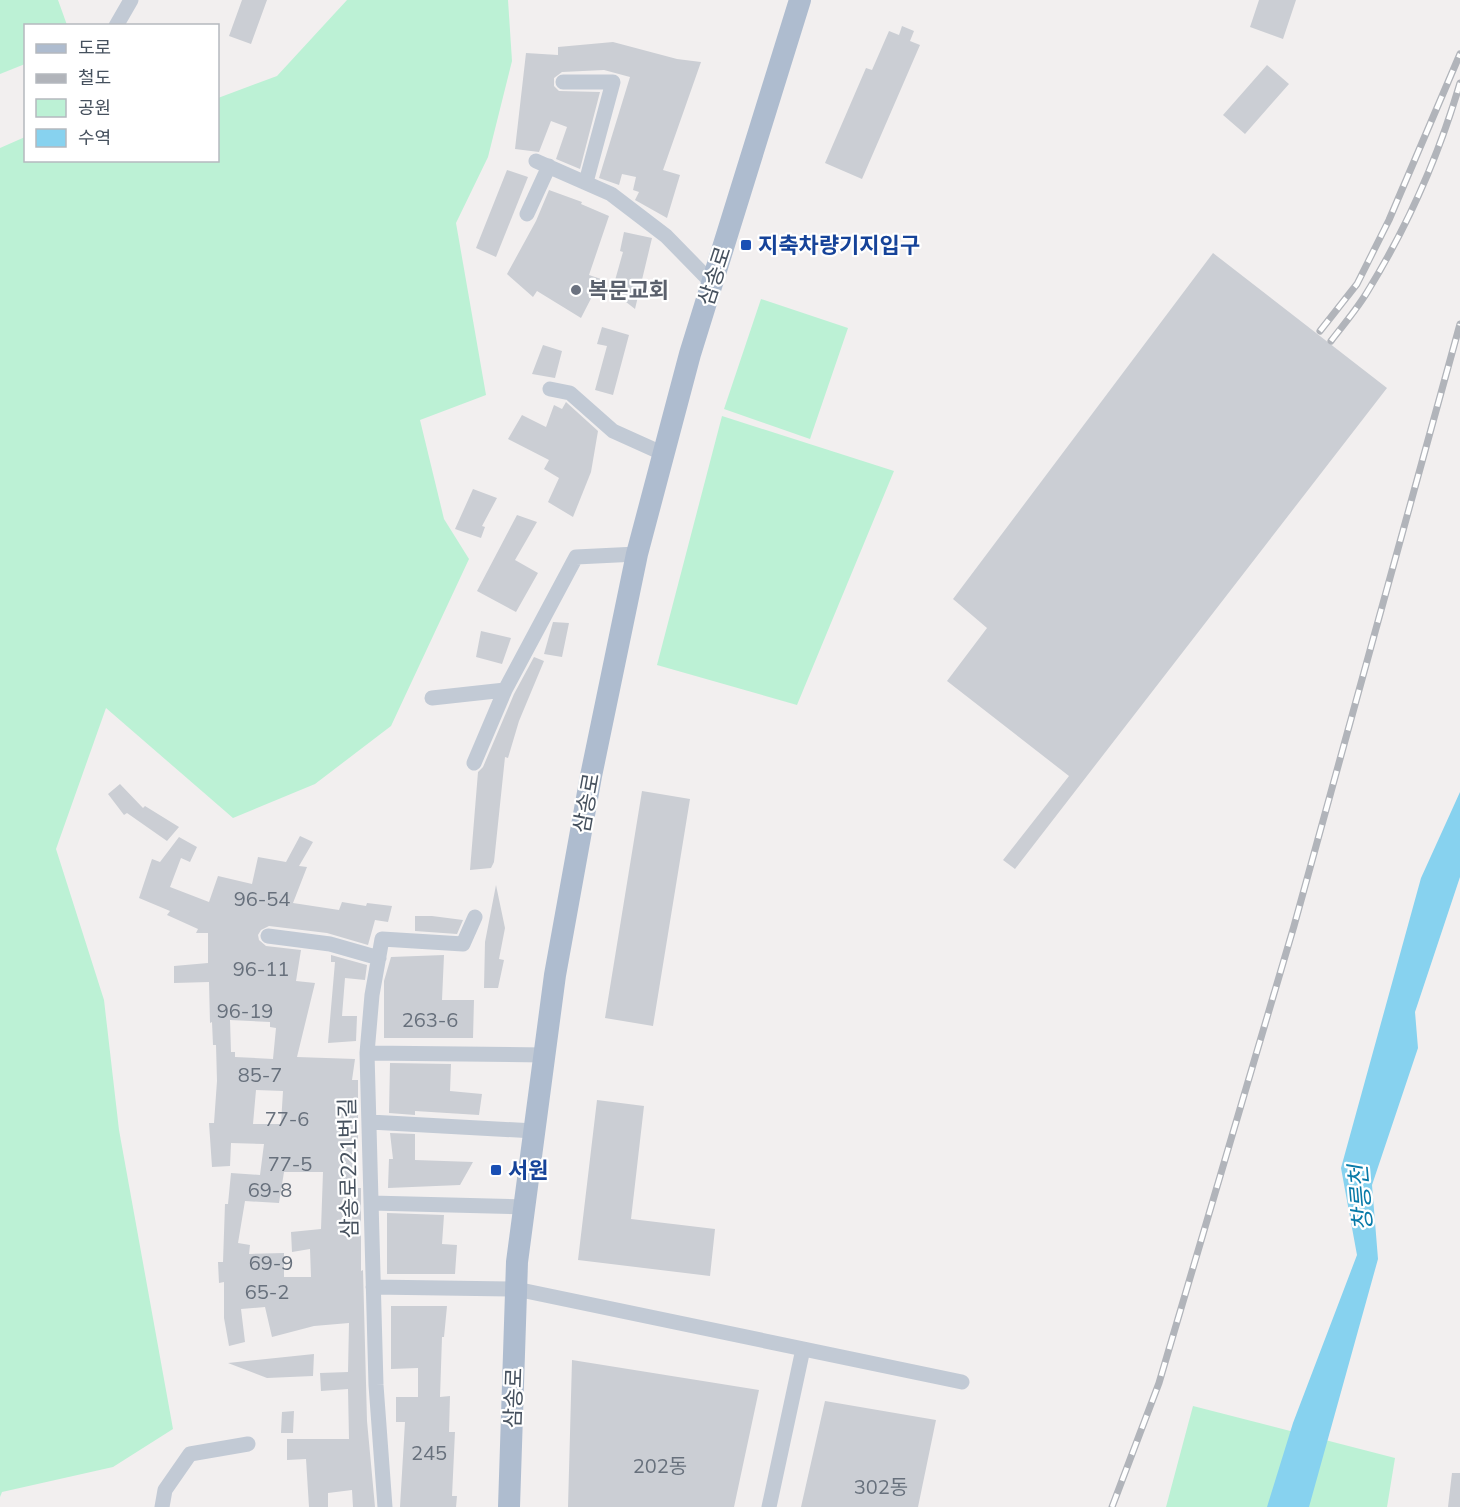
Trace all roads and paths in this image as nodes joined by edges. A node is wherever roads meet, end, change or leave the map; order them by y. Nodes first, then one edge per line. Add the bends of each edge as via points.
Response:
1 (131, 0) edge
2 (800, 0) edge
3 (117, 24) edge
4 (563, 82) dead end
5 (586, 182) junction
6 (527, 214) dead end
7 (711, 282) junction
8 (550, 389) dead end
9 (664, 454) junction
10 (637, 554) junction
11 (505, 690) junction
12 (432, 698) dead end
13 (474, 763) dead end
14 (475, 917) dead end
15 (268, 936) dead end
16 (379, 958) junction
17 (367, 1053) junction
18 (545, 1055) junction
19 (370, 1122) junction
20 (535, 1131) junction
21 (371, 1203) junction
22 (525, 1207) junction
23 (373, 1287) junction
24 (516, 1289) junction
25 (803, 1349) junction
26 (962, 1382) dead end
27 (248, 1444) dead end
28 (162, 1507) edge
29 (385, 1507) edge
30 (509, 1507) edge
31 (769, 1507) edge

1 - 3 street
2 - 7 main road, 삼송로
4 - 5 street via 613,82
5 - 6 street via 542,163
5 - 7 street via 611,194 666,236
7 - 9 main road, 삼송로
8 - 9 street via 570,393 613,432
9 - 10 main road, 삼송로
10 - 11 street via 576,557
10 - 18 main road, 삼송로 via 591,776 555,975
11 - 12 street
11 - 13 street
14 - 16 street, 삼송로221번길 via 463,944 382,939
15 - 16 street via 330,944
16 - 17 street, 삼송로221번길
17 - 18 street
17 - 19 street, 삼송로221번길
18 - 20 main road, 삼송로
19 - 20 street
19 - 21 street, 삼송로221번길
20 - 22 main road, 삼송로
21 - 22 street
21 - 23 street, 삼송로221번길
22 - 24 main road, 삼송로
23 - 24 street
23 - 29 street, 삼송로221번길
24 - 25 street
24 - 30 main road, 삼송로
25 - 26 street
25 - 31 street
27 - 28 street via 190,1454 165,1490

